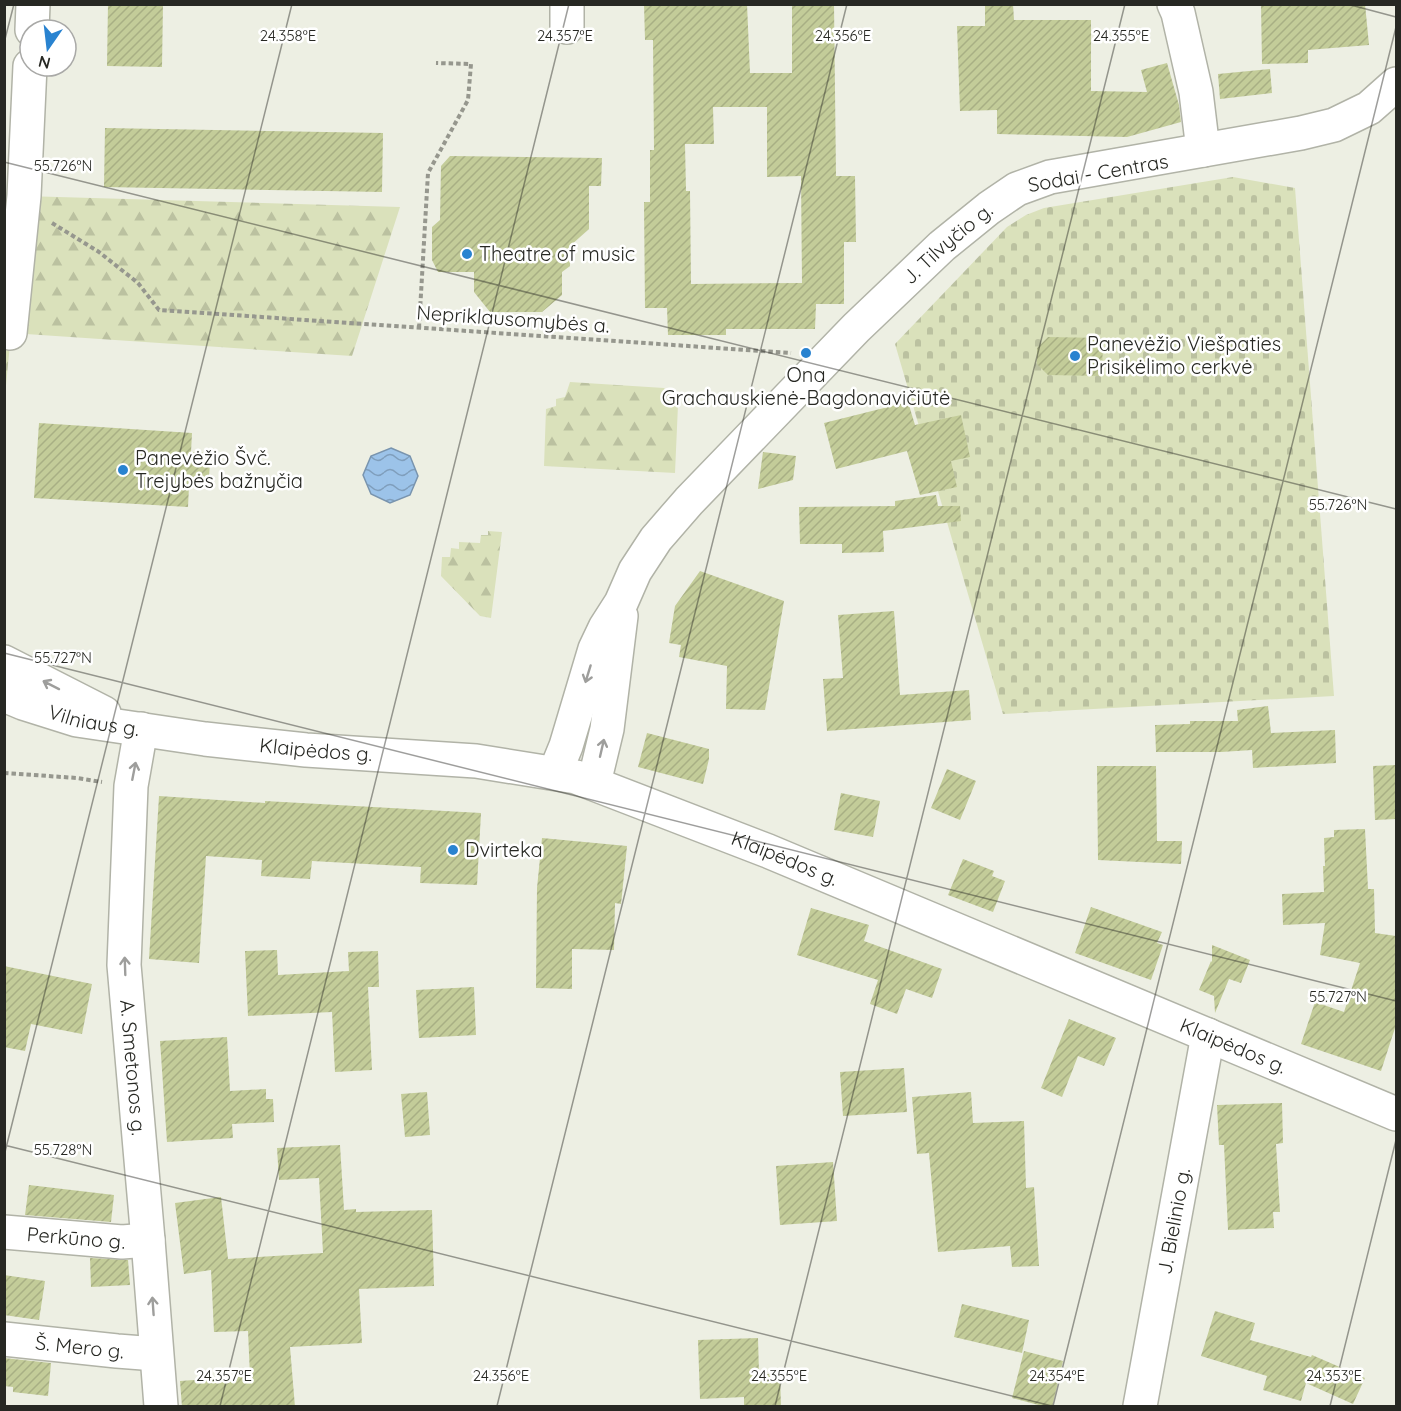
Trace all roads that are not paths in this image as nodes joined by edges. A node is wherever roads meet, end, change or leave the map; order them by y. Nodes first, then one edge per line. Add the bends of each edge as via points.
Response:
1 (1174, 4) edge
2 (29, 78) edge
3 (1396, 84) edge
4 (1396, 92) edge
5 (1203, 150) junction
6 (10, 333) dead end
7 (621, 603) junction
8 (5, 663) edge
9 (4, 695) edge
10 (141, 729) junction
11 (555, 773) junction
12 (594, 783) junction
13 (1208, 1035) junction
14 (1396, 1114) edge
15 (4, 1232) edge
16 (148, 1240) junction
17 (4, 1339) edge
18 (156, 1354) junction
19 (161, 1407) edge
20 (1140, 1407) edge

1 - 5 main road via 1196,92
2 - 6 main road via 23,205
3 - 4 main road
3 - 5 main road, J. Tilvyčio g. via 1369,108 1334,125
5 - 7 main road, J. Tilvyčio g. via 1050,177 1017,189 989,208 942,246 855,328 689,501 656,539
7 -> 11 main road via 595,649
12 -> 7 main road via 607,729
10 -> 8 main road, Vilniaus g.
9 - 10 main road, Vilniaus g. via 77,720
10 - 11 main road, Klaipėdos g. via 306,750 477,761
16 -> 10 main road, A. Smetonos g. via 124,965 131,786
11 - 12 main road, Klaipėdos g.
12 - 13 main road, Klaipėdos g. via 768,851
13 - 14 main road, Klaipėdos g.
13 - 20 main road, J. Bielinio g.
15 - 16 main road, Perkūno g. via 122,1242
18 -> 16 main road, A. Smetonos g.
17 - 18 main road, Š. Mero g.
18 - 19 main road, A. Smetonos g.

